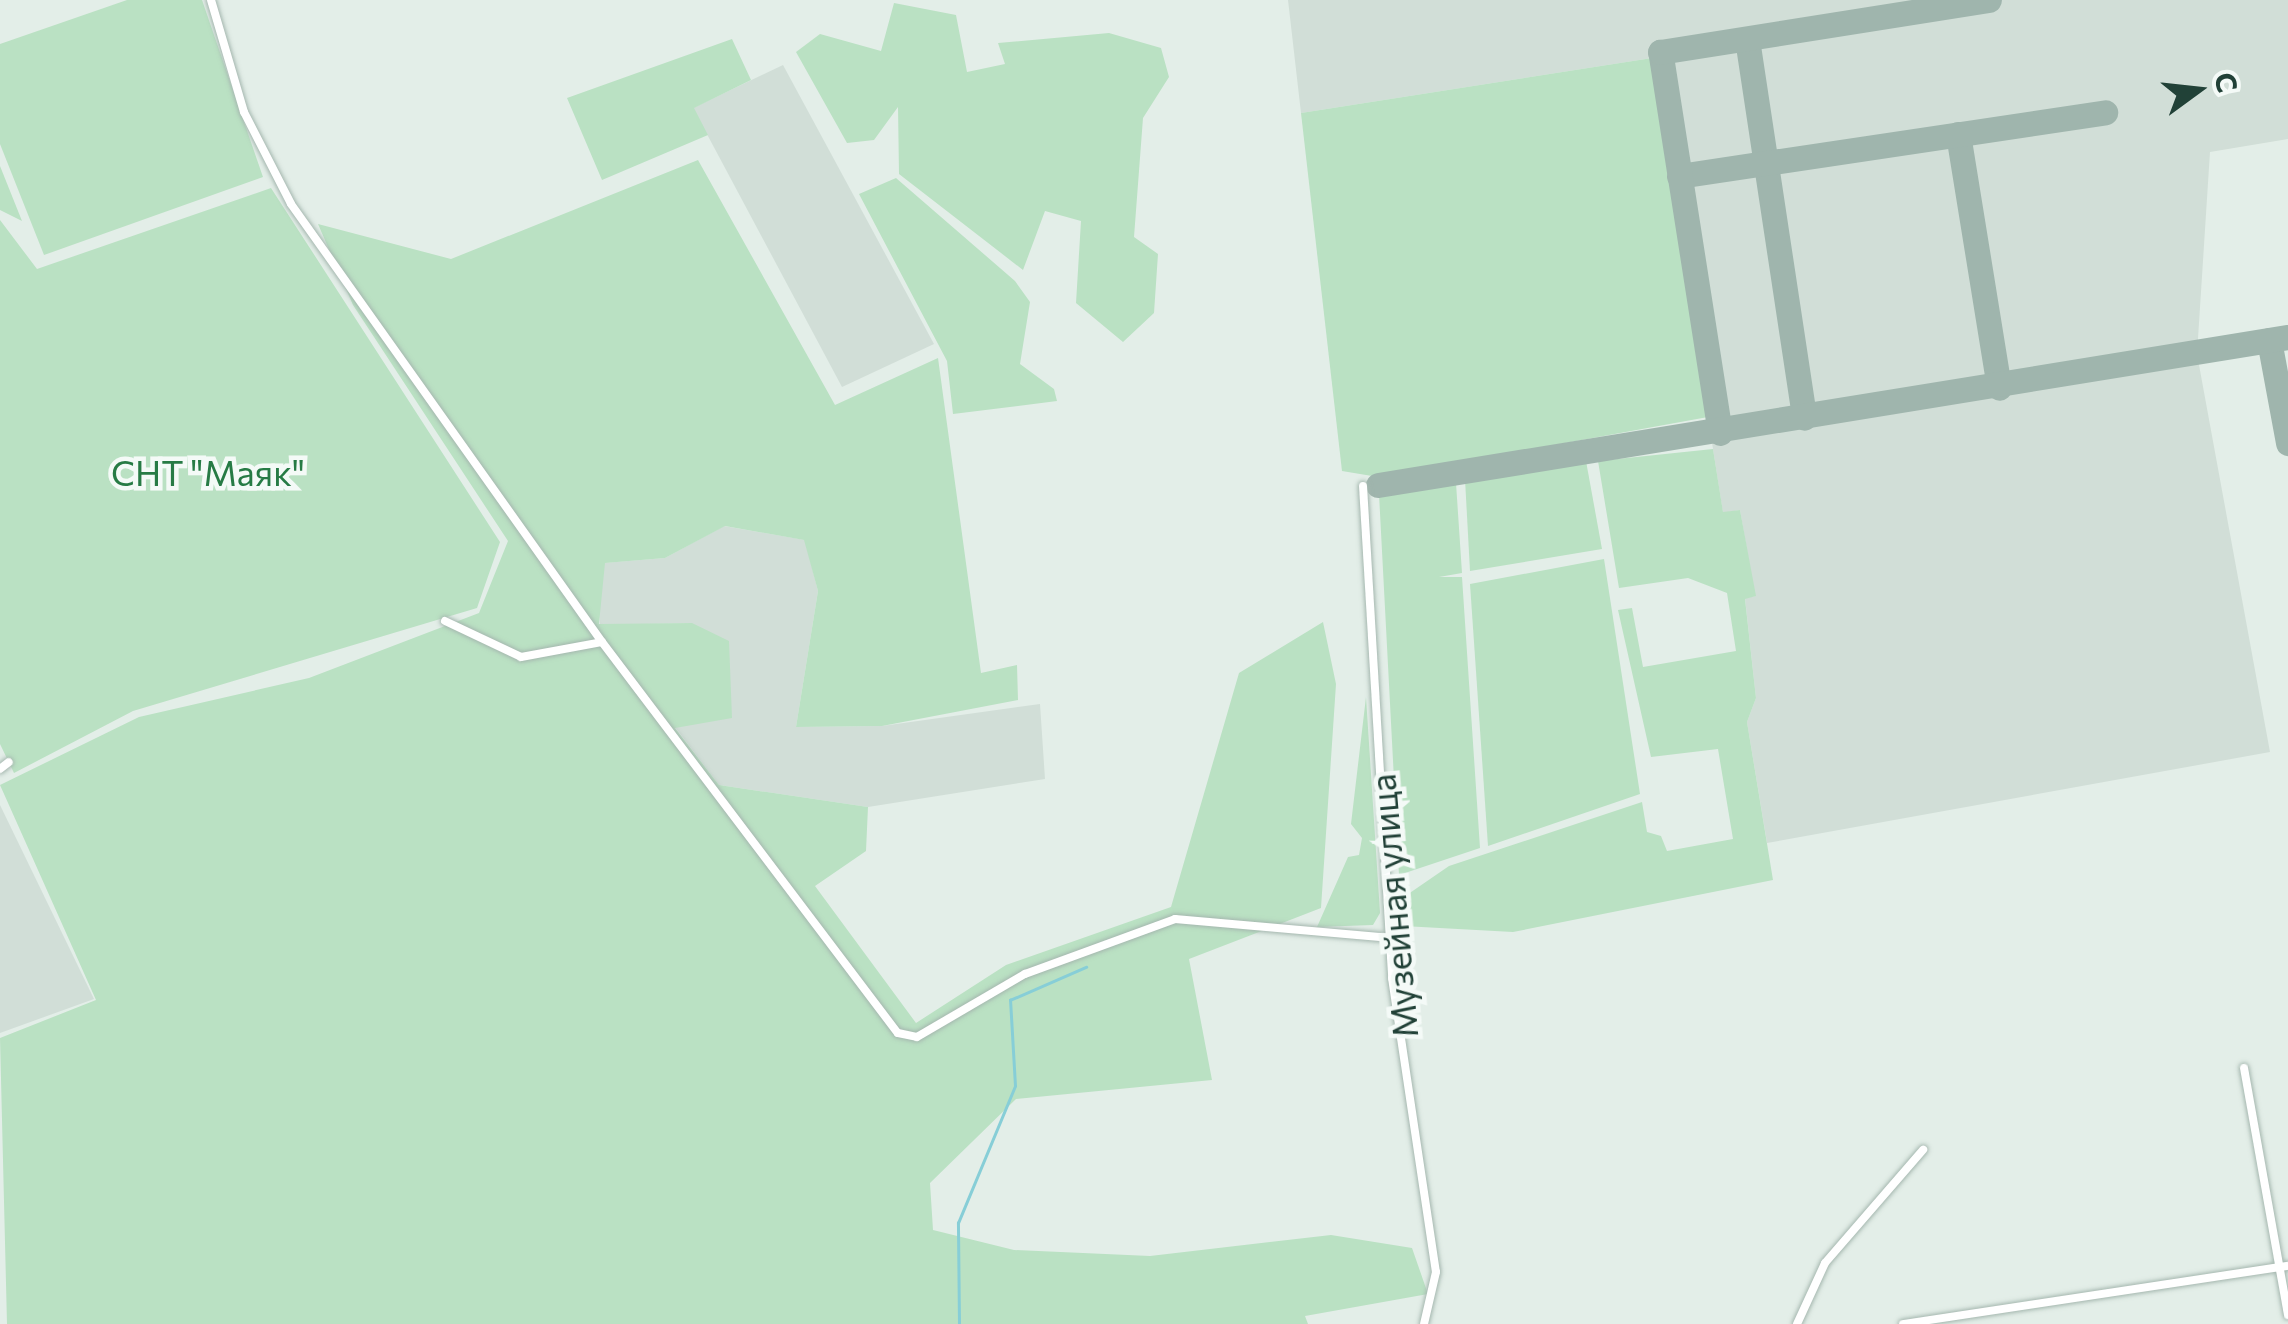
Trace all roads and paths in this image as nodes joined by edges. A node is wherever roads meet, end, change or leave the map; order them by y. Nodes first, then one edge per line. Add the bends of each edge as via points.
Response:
1 (211, 0) edge
2 (1363, 486) dead end
3 (445, 621) dead end
4 (602, 642) junction
5 (9, 762) dead end
6 (0, 770) edge
7 (1390, 938) junction
8 (2244, 1068) dead end
9 (1922, 1150) dead end
10 (2284, 1267) edge
11 (2288, 1316) edge
12 (1424, 1324) edge
13 (1797, 1324) edge
14 (1903, 1324) edge

1 - 4 street via 274,178
2 - 7 street, Музейная улица
3 - 4 street via 521,657
4 - 7 street via 898,1032 917,1037 1025,974 1175,919
5 - 6 street
7 - 12 street, Музейная улица via 1436,1272
8 - 10 street
9 - 13 street via 1826,1263
10 - 11 street
10 - 14 street

